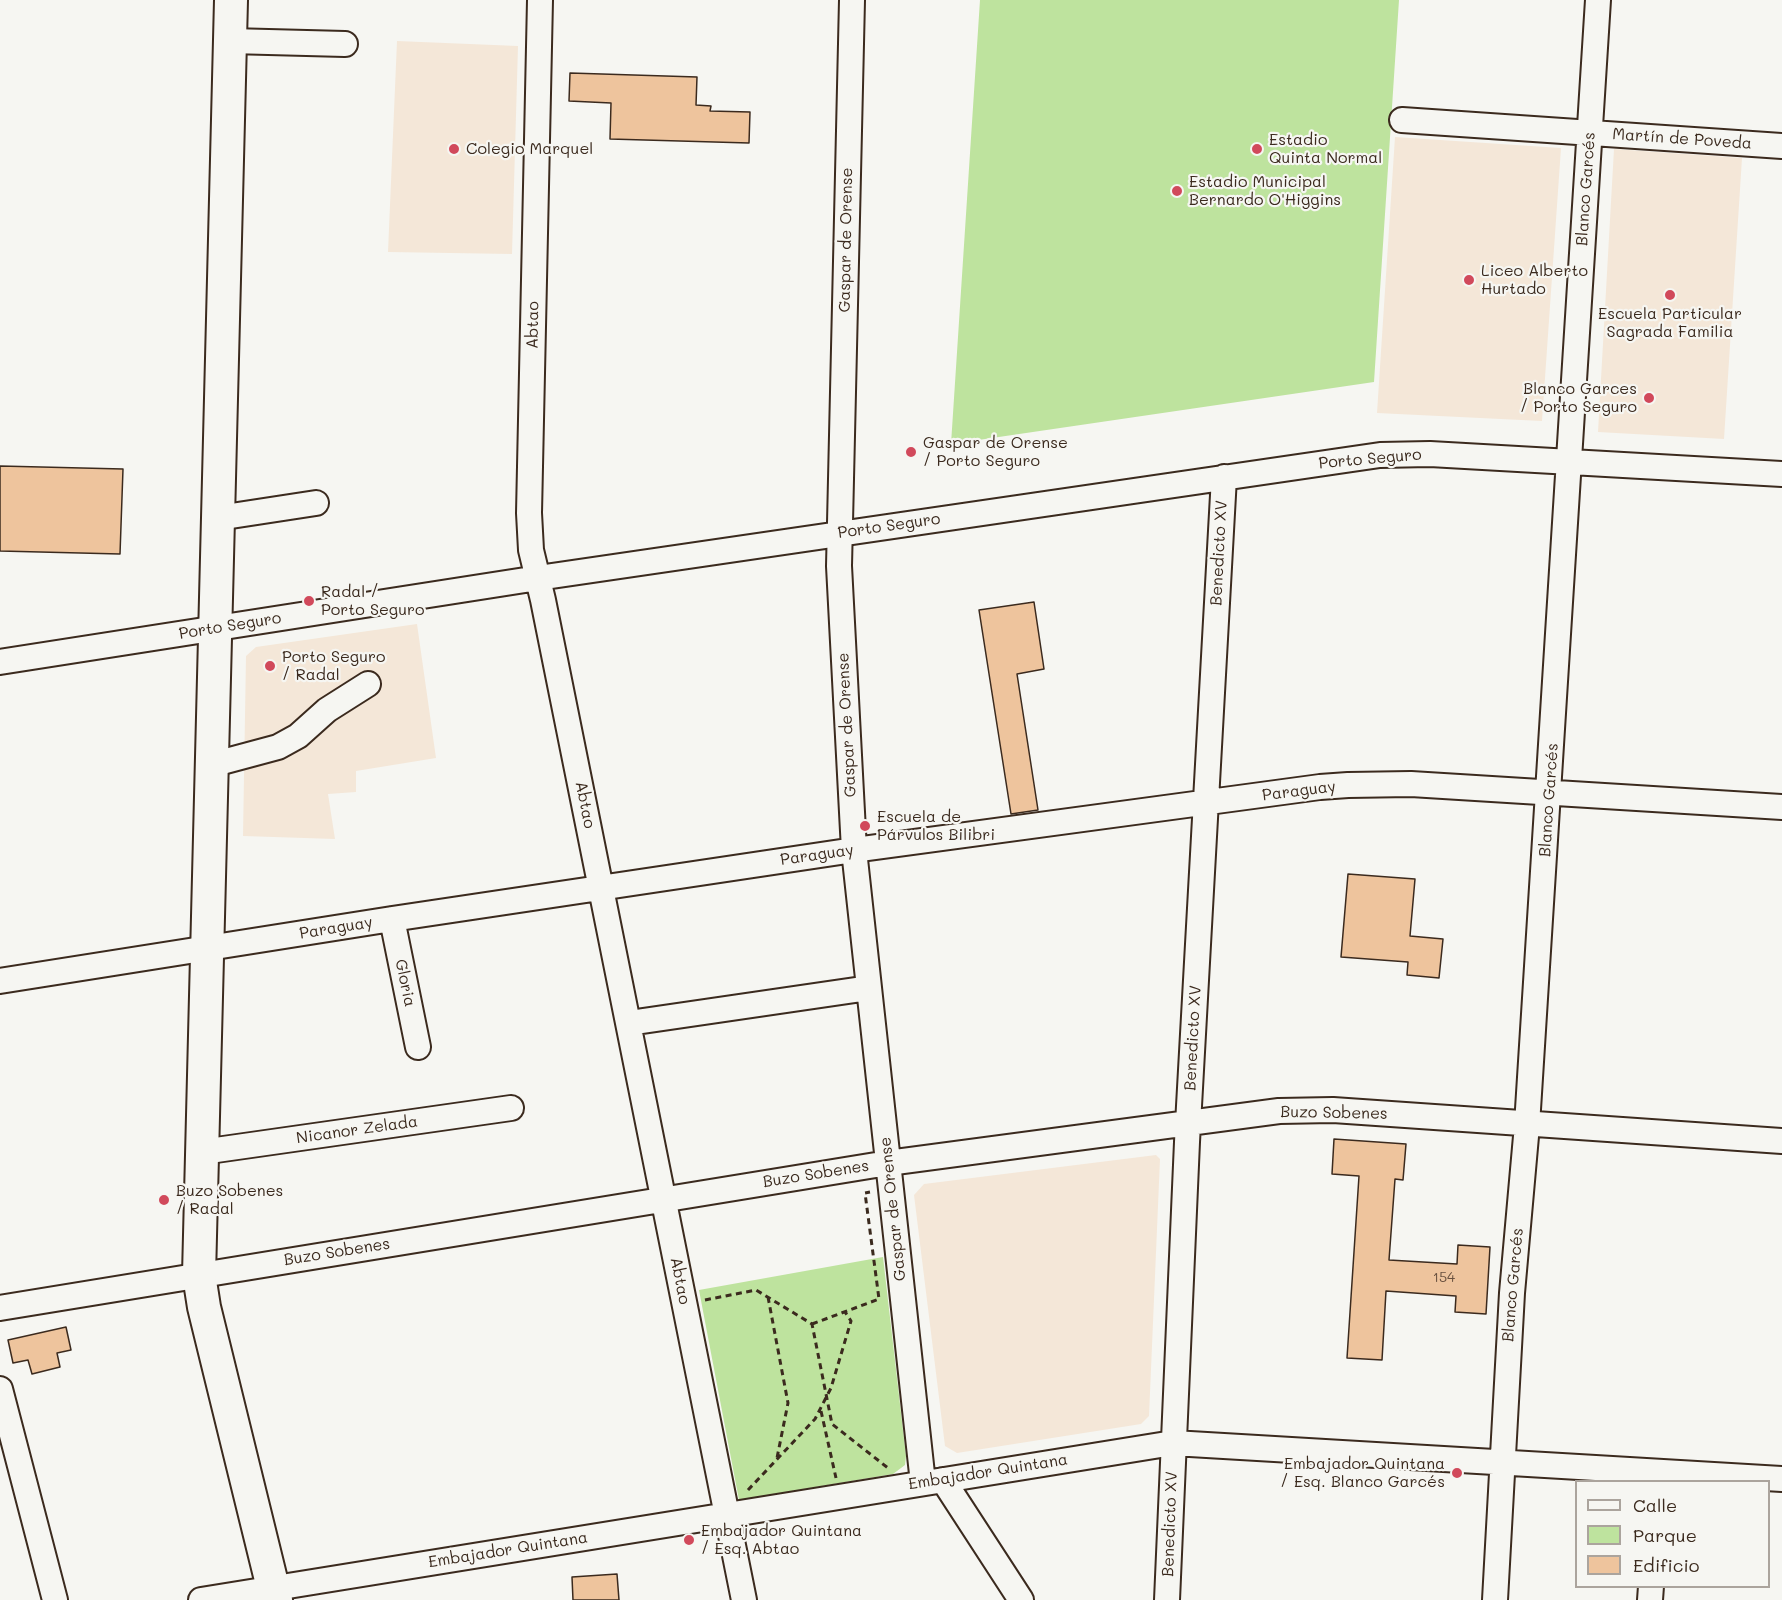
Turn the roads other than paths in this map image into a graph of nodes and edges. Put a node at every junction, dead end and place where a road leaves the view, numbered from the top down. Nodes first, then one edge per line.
1 (231, 0) edge
2 (540, 0) edge
3 (852, 0) edge
4 (1598, 0) edge
5 (230, 41) junction
6 (345, 44) dead end
7 (1402, 120) dead end
8 (1590, 133) junction
9 (1782, 146) edge
10 (1569, 461) junction
11 (1782, 474) edge
12 (1224, 477) junction
13 (316, 503) dead end
14 (218, 518) junction
15 (840, 533) junction
16 (538, 578) junction
17 (215, 629) junction
18 (0, 662) edge
19 (368, 684) dead end
20 (211, 765) junction
21 (1549, 792) junction
22 (1205, 802) junction
23 (1782, 807) edge
24 (854, 850) junction
25 (601, 887) junction
26 (392, 919) junction
27 (206, 948) junction
28 (0, 981) edge
29 (869, 988) junction
30 (629, 1023) junction
31 (418, 1047) dead end
32 (511, 1108) dead end
33 (1188, 1123) junction
34 (1527, 1125) junction
35 (1782, 1141) edge
36 (202, 1152) junction
37 (888, 1163) junction
38 (664, 1198) junction
39 (199, 1275) junction
40 (0, 1308) edge
41 (0, 1389) edge
42 (1173, 1443) junction
43 (1501, 1461) junction
44 (1658, 1476) edge
45 (1782, 1479) edge
46 (924, 1483) junction
47 (733, 1513) junction
48 (274, 1594) edge
49 (54, 1600) edge
50 (201, 1600) edge
51 (744, 1600) edge
52 (1021, 1600) edge
53 (1167, 1600) edge
54 (1495, 1600) edge

1 - 5 main road
2 - 16 street, Abtao
3 - 15 street, Gaspar de Orense
4 - 8 street, Blanco Garcés
5 - 6 street
5 - 14 main road
7 - 8 street, Martín de Poveda
8 - 9 street, Martín de Poveda
8 - 10 street, Blanco Garcés
10 - 11 street, Porto Seguro
10 - 12 street, Porto Seguro
10 - 21 street, Blanco Garcés
12 - 15 street, Porto Seguro
12 - 22 street, Benedicto XV
13 - 14 street
14 - 17 main road
15 - 16 street, Porto Seguro
15 - 24 street, Gaspar de Orense
16 - 17 street, Porto Seguro
16 - 25 street, Abtao
17 - 18 street, Porto Seguro
17 - 20 main road
19 - 20 street
20 - 27 main road
21 - 22 street, Paraguay
21 - 23 street, Paraguay
21 - 34 street, Blanco Garcés
22 - 24 street, Paraguay
22 - 33 street, Benedicto XV
24 - 25 street, Paraguay
24 - 29 street, Gaspar de Orense
25 - 26 street, Paraguay
25 - 30 street, Abtao
26 - 27 street, Paraguay
26 - 31 street, Gloria
27 - 28 street, Paraguay
27 - 36 main road
29 - 30 street
29 - 37 street, Gaspar de Orense
30 - 38 street, Abtao
32 - 36 street, Nicanor Zelada
33 - 34 street, Buzo Sobenes
33 - 37 street, Buzo Sobenes
33 - 42 street, Benedicto XV
34 - 35 street, Buzo Sobenes
34 - 43 street, Blanco Garcés
36 - 39 main road
37 - 38 street, Buzo Sobenes
37 - 46 street, Gaspar de Orense
38 - 39 street, Buzo Sobenes
38 - 47 street, Abtao
39 - 40 street, Buzo Sobenes
39 - 48 main road
41 - 49 street
42 - 43 street, Embajador Quintana
42 - 46 street, Embajador Quintana
42 - 53 street, Benedicto XV
43 - 44 street, Embajador Quintana
43 - 54 street, Blanco Garcés
44 - 45 street, Embajador Quintana
46 - 47 street, Embajador Quintana
46 - 52 street, Gaspar de Orense
47 - 48 street, Embajador Quintana
47 - 51 street, Abtao
48 - 50 street, Embajador Quintana

